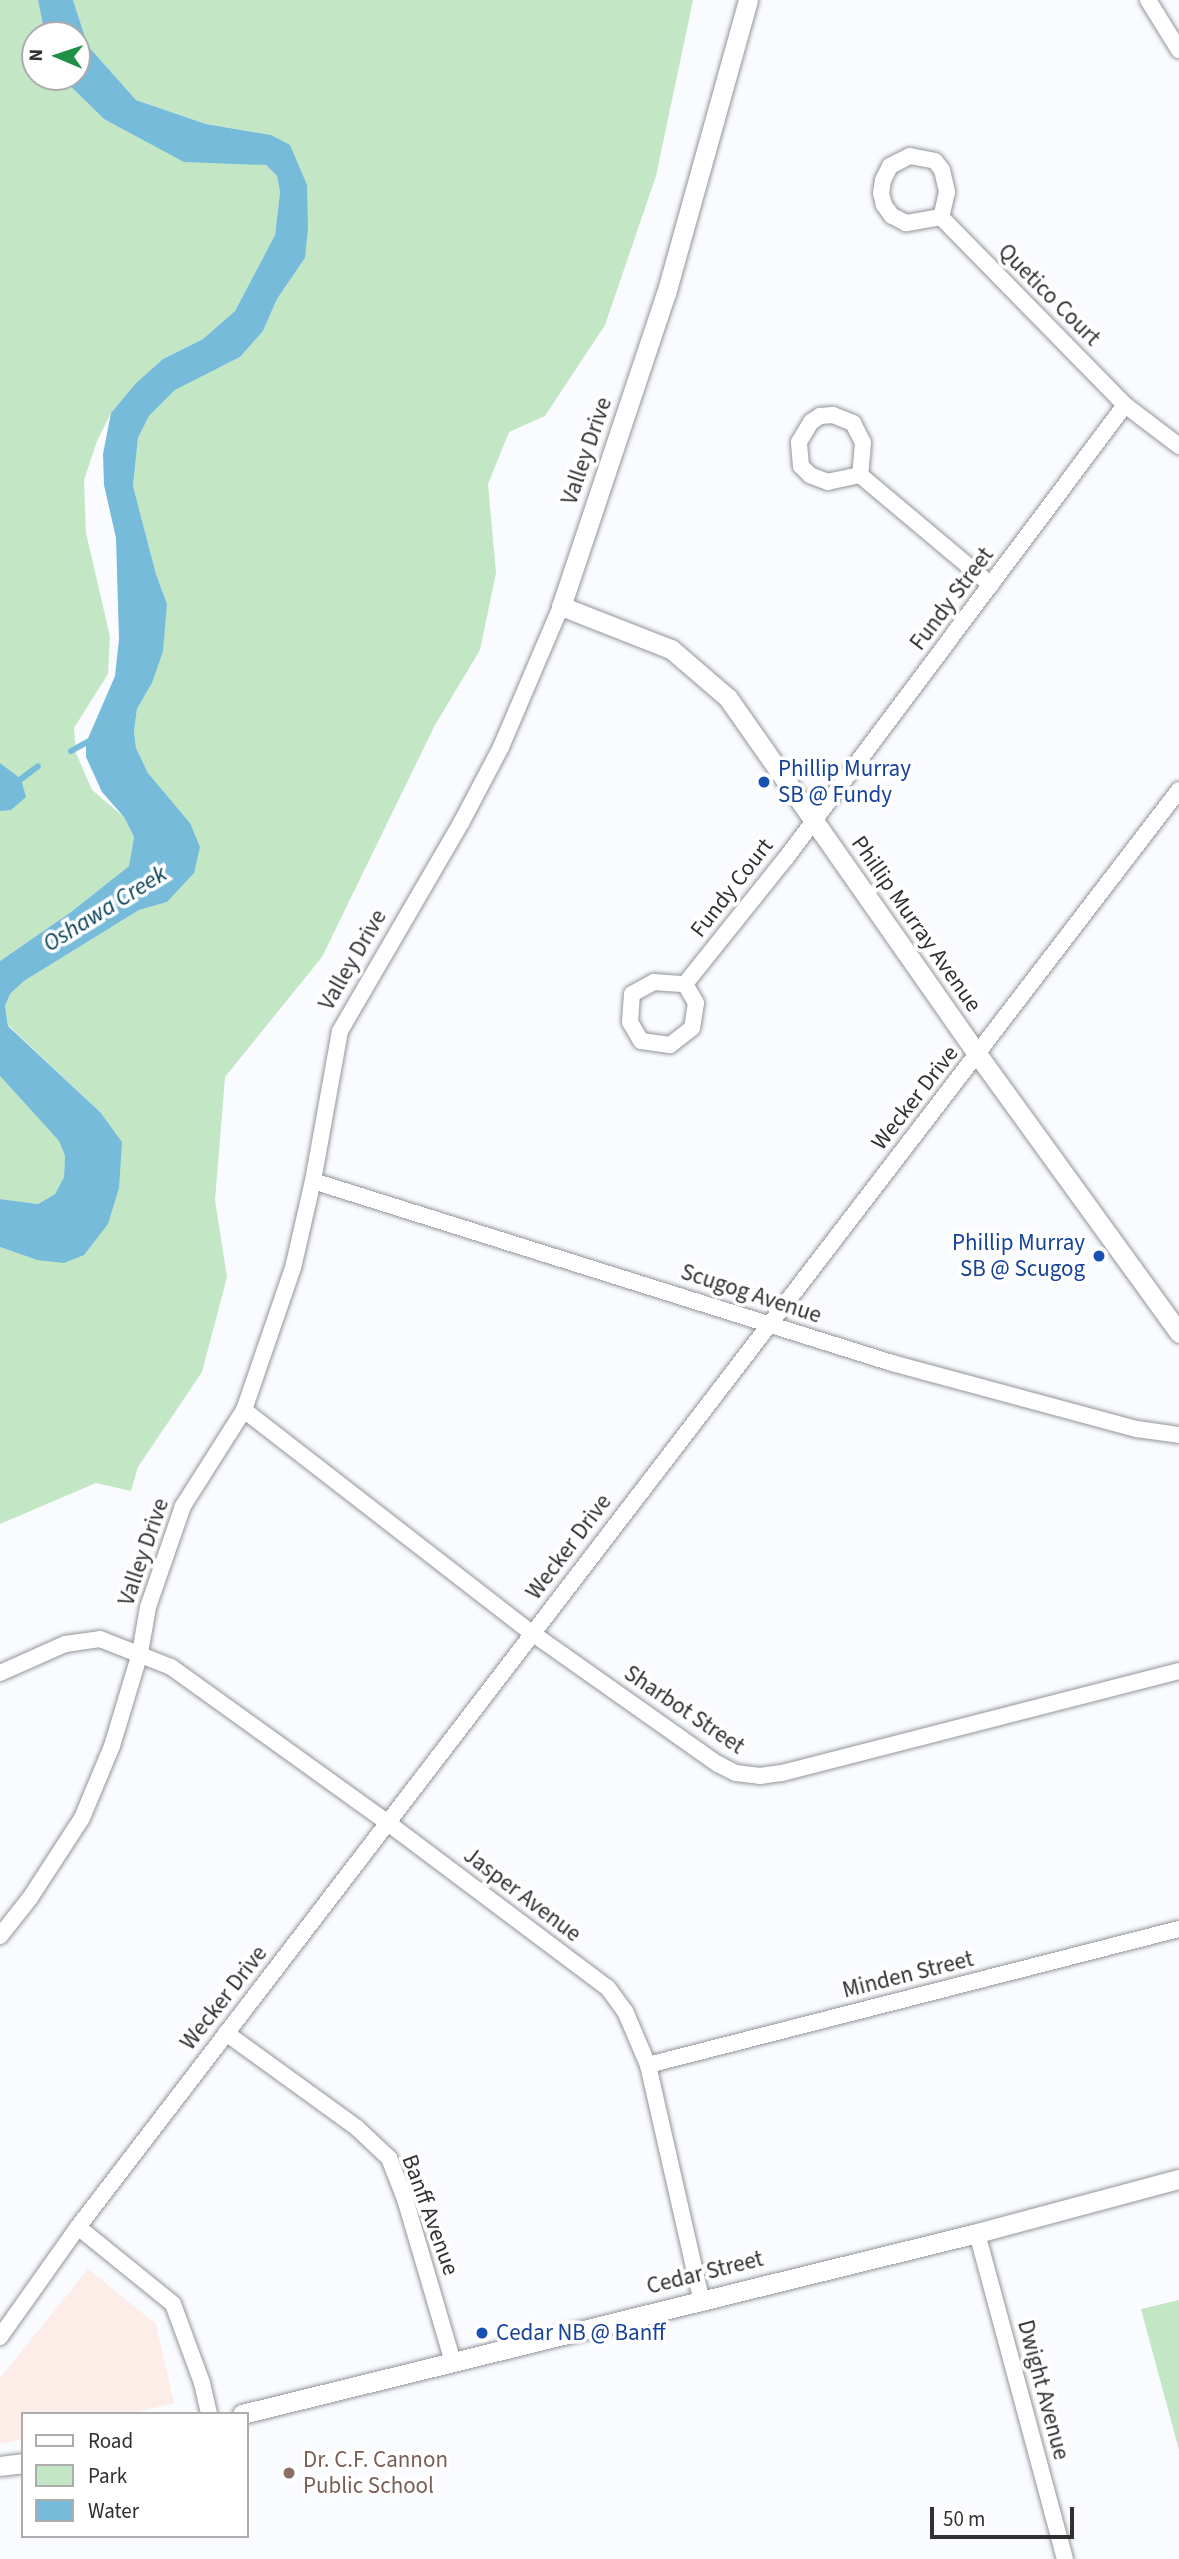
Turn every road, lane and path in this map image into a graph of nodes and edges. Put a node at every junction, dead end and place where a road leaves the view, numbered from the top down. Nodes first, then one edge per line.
1 (748, 0) edge
2 (1148, 0) edge
3 (1179, 50) edge
4 (941, 217) junction
5 (1125, 405) junction
6 (1179, 446) edge
7 (860, 475) junction
8 (991, 585) junction
9 (561, 606) junction
10 (1176, 802) edge
11 (814, 820) junction
12 (685, 984) junction
13 (978, 1055) junction
14 (313, 1181) junction
15 (769, 1322) junction
16 (1179, 1333) edge
17 (244, 1410) junction
18 (1179, 1434) edge
19 (532, 1633) junction
20 (139, 1653) junction
21 (1179, 1671) edge
22 (0, 1674) edge
23 (388, 1823) junction
24 (1179, 1929) edge
25 (0, 1936) edge
26 (226, 2033) junction
27 (648, 2065) junction
28 (1179, 2179) edge
29 (78, 2227) junction
30 (977, 2233) junction
31 (701, 2299) junction
32 (0, 2336) edge
33 (453, 2362) junction
34 (209, 2412) edge
35 (248, 2413) edge
36 (21, 2463) edge
37 (0, 2466) edge
38 (1065, 2559) edge

1 - 9 street, Valley Drive
2 - 3 street
4 - 4 street
4 - 5 street, Quetico Court
5 - 6 street, Quetico Court
5 - 8 street, Fundy Street
7 - 7 street
7 - 8 street
8 - 11 street, Fundy Street
9 - 11 street, Phillip Murray Avenue
9 - 14 street, Valley Drive
10 - 13 street, Wecker Drive
11 - 12 street, Fundy Court
11 - 13 street, Phillip Murray Avenue
12 - 12 street
13 - 15 street, Wecker Drive
13 - 16 street, Phillip Murray Avenue
14 - 15 street, Scugog Avenue
14 - 17 street, Valley Drive
15 - 18 street, Scugog Avenue
15 - 19 street, Wecker Drive
17 - 19 street, Sharbot Street
17 - 20 street, Valley Drive
19 - 21 street, Sharbot Street
19 - 23 street, Wecker Drive
20 - 22 street, Jasper Avenue
20 - 23 street, Jasper Avenue
20 - 25 street, Valley Drive
23 - 26 street, Wecker Drive
23 - 27 street, Jasper Avenue
24 - 27 street, Minden Street
26 - 29 street, Wecker Drive
26 - 33 street, Banff Avenue
27 - 31 street, Jasper Avenue
28 - 30 street, Cedar Street
29 - 32 street, Wecker Drive
29 - 34 street
30 - 31 street, Cedar Street
30 - 38 street, Dwight Avenue
31 - 33 street, Cedar Street
33 - 35 street, Cedar Street
36 - 37 street

